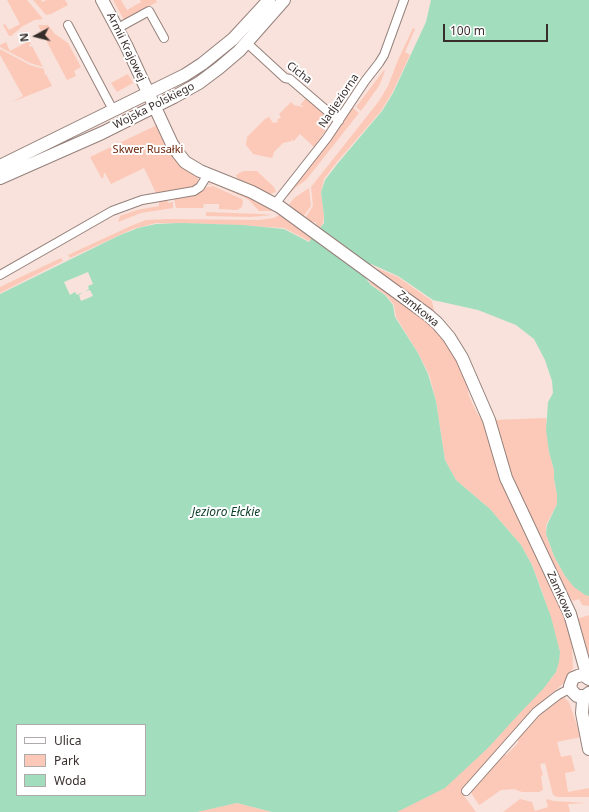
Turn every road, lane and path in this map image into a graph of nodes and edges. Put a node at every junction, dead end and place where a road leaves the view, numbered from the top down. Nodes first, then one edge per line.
1 (102, 0) edge
2 (269, 0) edge
3 (284, 0) edge
4 (404, 0) edge
5 (68, 25) dead end
6 (118, 28) junction
7 (164, 38) dead end
8 (246, 43) junction
9 (149, 94) junction
10 (155, 106) junction
11 (113, 110) junction
12 (339, 121) junction
13 (0, 166) edge
14 (208, 174) junction
15 (0, 178) edge
16 (275, 204) junction
17 (0, 275) edge
18 (576, 633) junction
19 (575, 677) junction
20 (589, 678) edge
21 (582, 693) edge
22 (588, 746) edge
23 (466, 791) dead end

1 - 6 street, Armii Krajowej
2 - 9 street, Wojska Polskiego
3 - 8 street, Wojska Polskiego
4 - 12 street, Nadjeziorna
5 - 11 street
6 - 7 street
6 - 9 street, Armii Krajowej
8 - 10 street, Wojska Polskiego
8 - 12 street, Cicha
9 - 10 street, Armii Krajowej
9 - 11 street, Wojska Polskiego
10 - 14 street, Zamkowa
10 - 15 street, Wojska Polskiego
11 - 13 street, Wojska Polskiego
12 - 16 street, Nadjeziorna
14 - 16 street, Zamkowa
14 - 17 street
16 - 18 street, Zamkowa
18 - 19 street, Zamkowa
18 - 20 street, Zamkowa
19 - 20 street
19 - 21 street, Zamkowa
21 - 22 street
21 - 23 street

